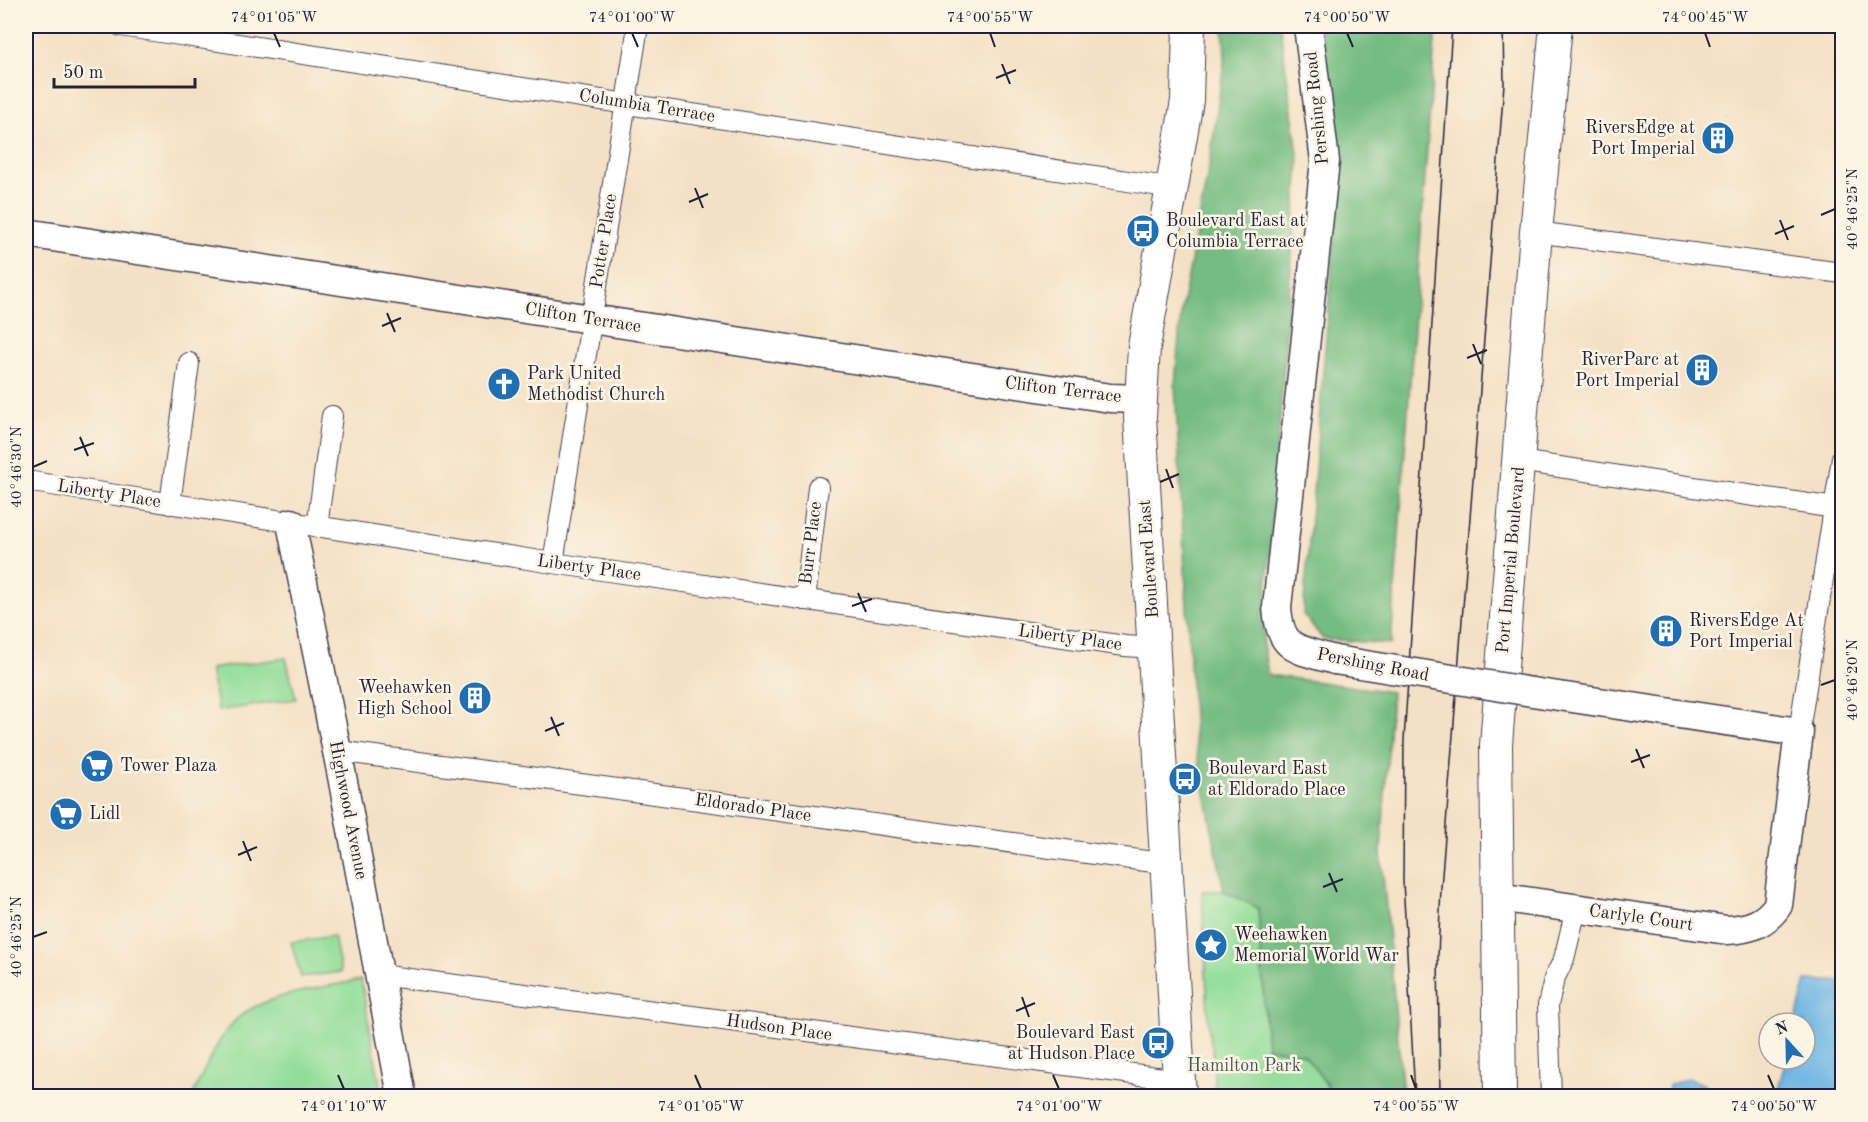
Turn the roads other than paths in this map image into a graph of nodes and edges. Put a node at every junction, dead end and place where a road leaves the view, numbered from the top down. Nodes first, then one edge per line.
1 (121, 26) edge
2 (638, 26) edge
3 (1189, 26) edge
4 (1308, 26) edge
5 (1556, 26) edge
6 (626, 103) junction
7 (1173, 188) junction
8 (1536, 232) junction
9 (26, 234) edge
10 (1842, 273) edge
11 (592, 318) junction
12 (189, 363) dead end
13 (1140, 399) junction
14 (332, 416) dead end
15 (1842, 458) edge
16 (1519, 461) junction
17 (26, 481) edge
18 (818, 487) dead end
19 (170, 504) junction
20 (1835, 508) junction
21 (304, 525) junction
22 (553, 563) junction
23 (805, 600) junction
24 (1154, 648) junction
25 (1799, 732) junction
26 (338, 752) junction
27 (1168, 864) junction
28 (1497, 897) junction
29 (1576, 909) junction
30 (380, 975) junction
31 (1180, 1088) edge
32 (402, 1096) edge
33 (1500, 1096) edge
34 (1551, 1096) edge

1 - 6 street, Columbia Terrace
2 - 6 street, Potter Place
3 - 7 main road, Boulevard East
4 - 25 street, Pershing Road, bridge
5 - 8 main road, Port Imperial Boulevard
6 - 7 street, Columbia Terrace
6 - 11 street, Potter Place
7 - 13 main road, Boulevard East
8 - 10 street
8 - 16 main road, Port Imperial Boulevard
9 - 11 street, Clifton Terrace
11 - 13 street, Clifton Terrace
11 - 22 street, Potter Place
12 - 19 street
13 - 24 main road, Boulevard East
14 - 21 street
15 - 20 street
16 - 20 street
16 - 28 main road, Port Imperial Boulevard
17 - 19 street, Liberty Place
18 - 23 street, Burr Place
19 - 21 street, Liberty Place
20 - 25 street
21 - 22 street, Liberty Place
21 - 26 street, Highwood Avenue
22 - 23 street, Liberty Place
23 - 24 street, Liberty Place
24 - 27 main road, Boulevard East
25 - 29 street, Carlyle Court
26 - 27 street, Eldorado Place
26 - 30 street, Highwood Avenue
27 - 31 main road, Boulevard East
28 - 29 street, Carlyle Court
28 - 33 main road, Port Imperial Boulevard
29 - 34 street
30 - 31 street, Hudson Place
30 - 32 street, Highwood Avenue

